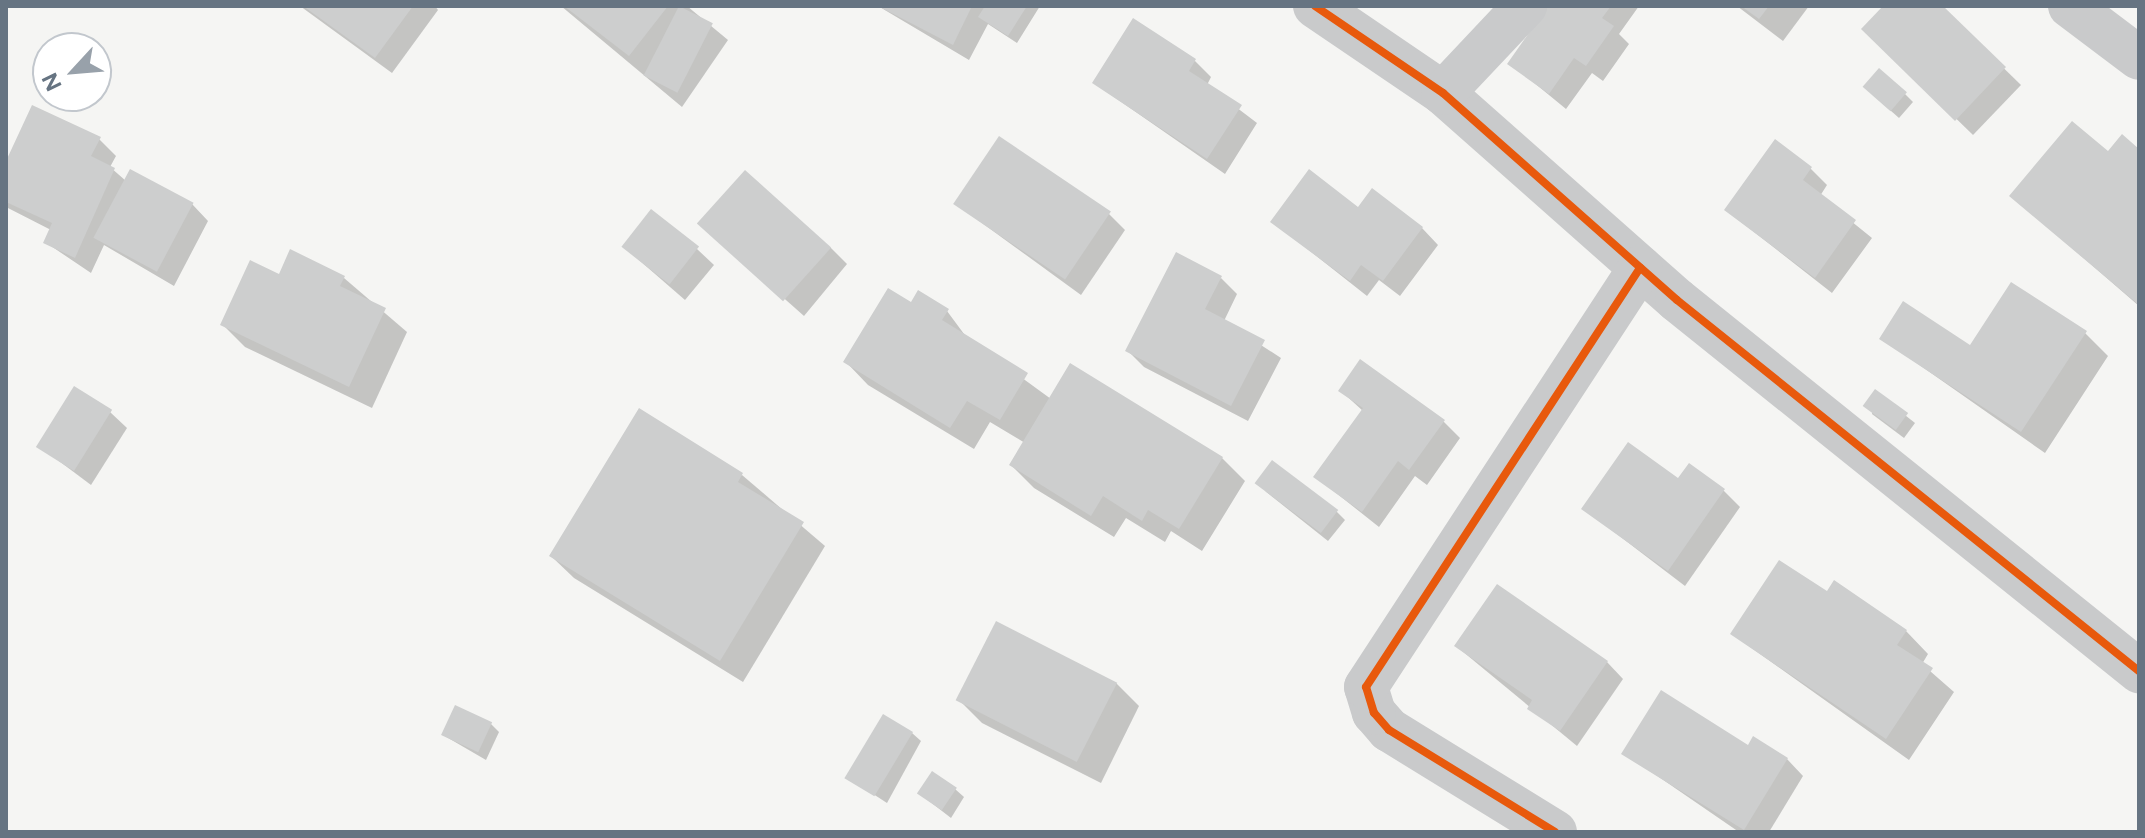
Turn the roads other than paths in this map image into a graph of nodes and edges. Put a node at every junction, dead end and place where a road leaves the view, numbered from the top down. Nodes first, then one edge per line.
1 (1315, 6) edge
2 (1525, 6) edge
3 (2070, 6) edge
4 (2139, 58) edge
5 (1443, 93) junction
6 (1640, 268) junction
7 (2139, 671) edge
8 (1555, 832) edge

1 - 5 street
2 - 5 street
3 - 4 street
5 - 6 street
6 - 7 street
6 - 8 street

